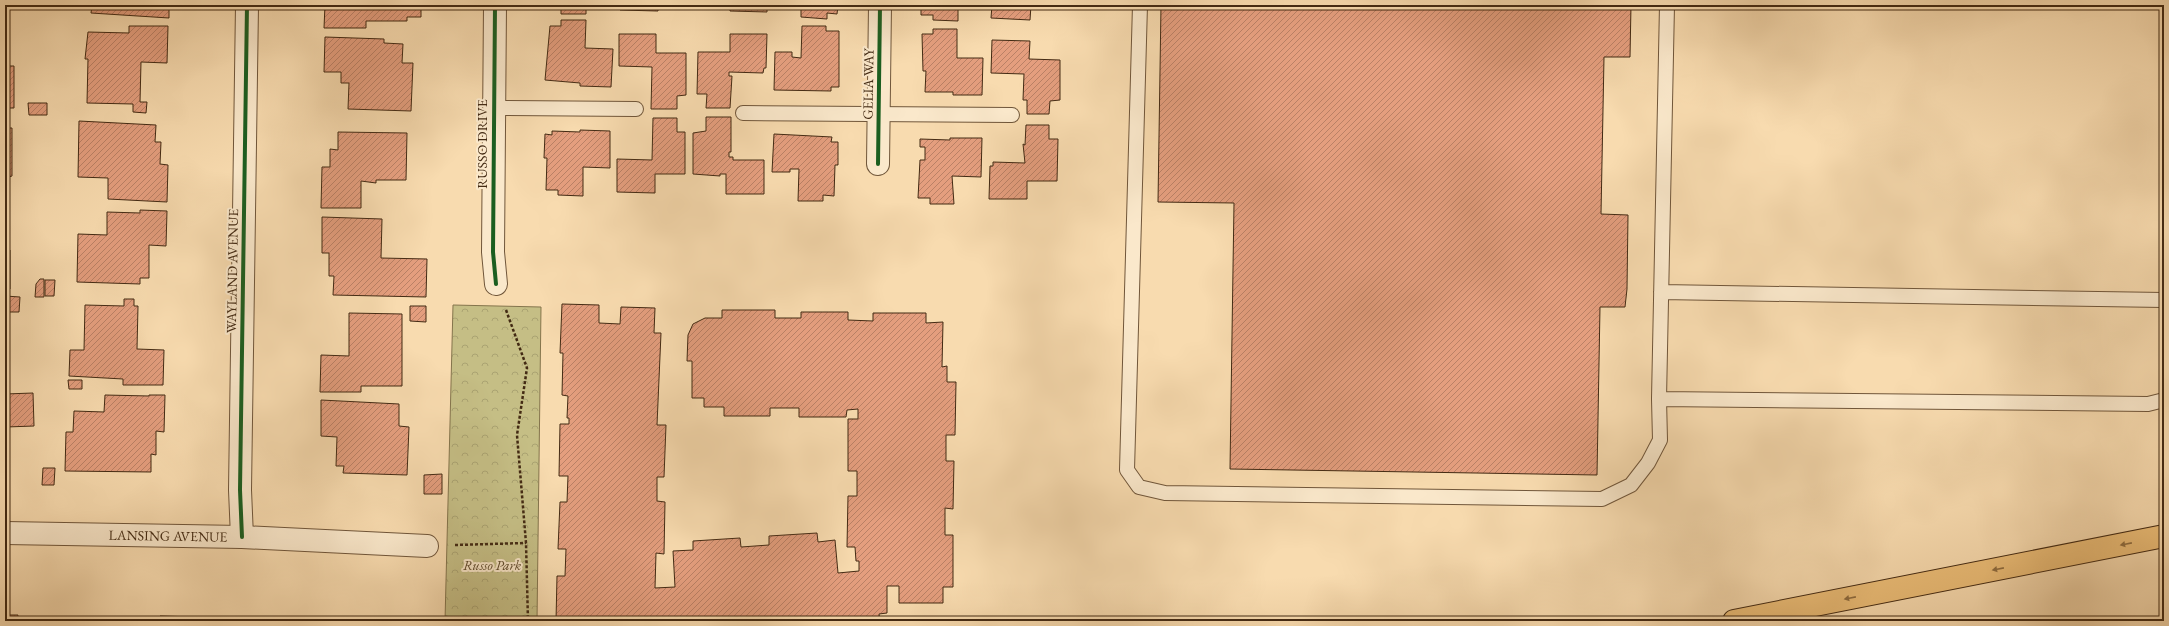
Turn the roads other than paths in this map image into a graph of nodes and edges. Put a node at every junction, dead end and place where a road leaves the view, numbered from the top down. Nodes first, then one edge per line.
1 (246, 5) edge
2 (494, 5) edge
3 (880, 5) edge
4 (1140, 5) edge
5 (1667, 5) edge
6 (493, 108) junction
7 (636, 109) dead end
8 (743, 113) dead end
9 (879, 114) junction
10 (1012, 116) dead end
11 (878, 164) dead end
12 (496, 284) road end
13 (1661, 292) junction
14 (2164, 300) edge
15 (1659, 399) junction
16 (2164, 400) edge
17 (5, 533) edge
18 (2164, 536) edge
19 (242, 538) junction
20 (427, 546) road end
21 (1734, 621) edge

1 - 19 street, WAYLAND AVENUE
2 - 6 street, RUSSO DRIVE
3 - 9 street, GELIA WAY
4 - 15 lane
5 - 13 lane
6 - 7 lane
6 - 12 street, RUSSO DRIVE
8 - 9 lane
9 - 10 lane
9 - 11 street, GELIA WAY
13 - 14 lane
13 - 15 lane
15 - 16 lane
17 - 19 street, LANSING AVENUE
18 -> 21 highway
19 - 20 street, LANSING AVENUE

